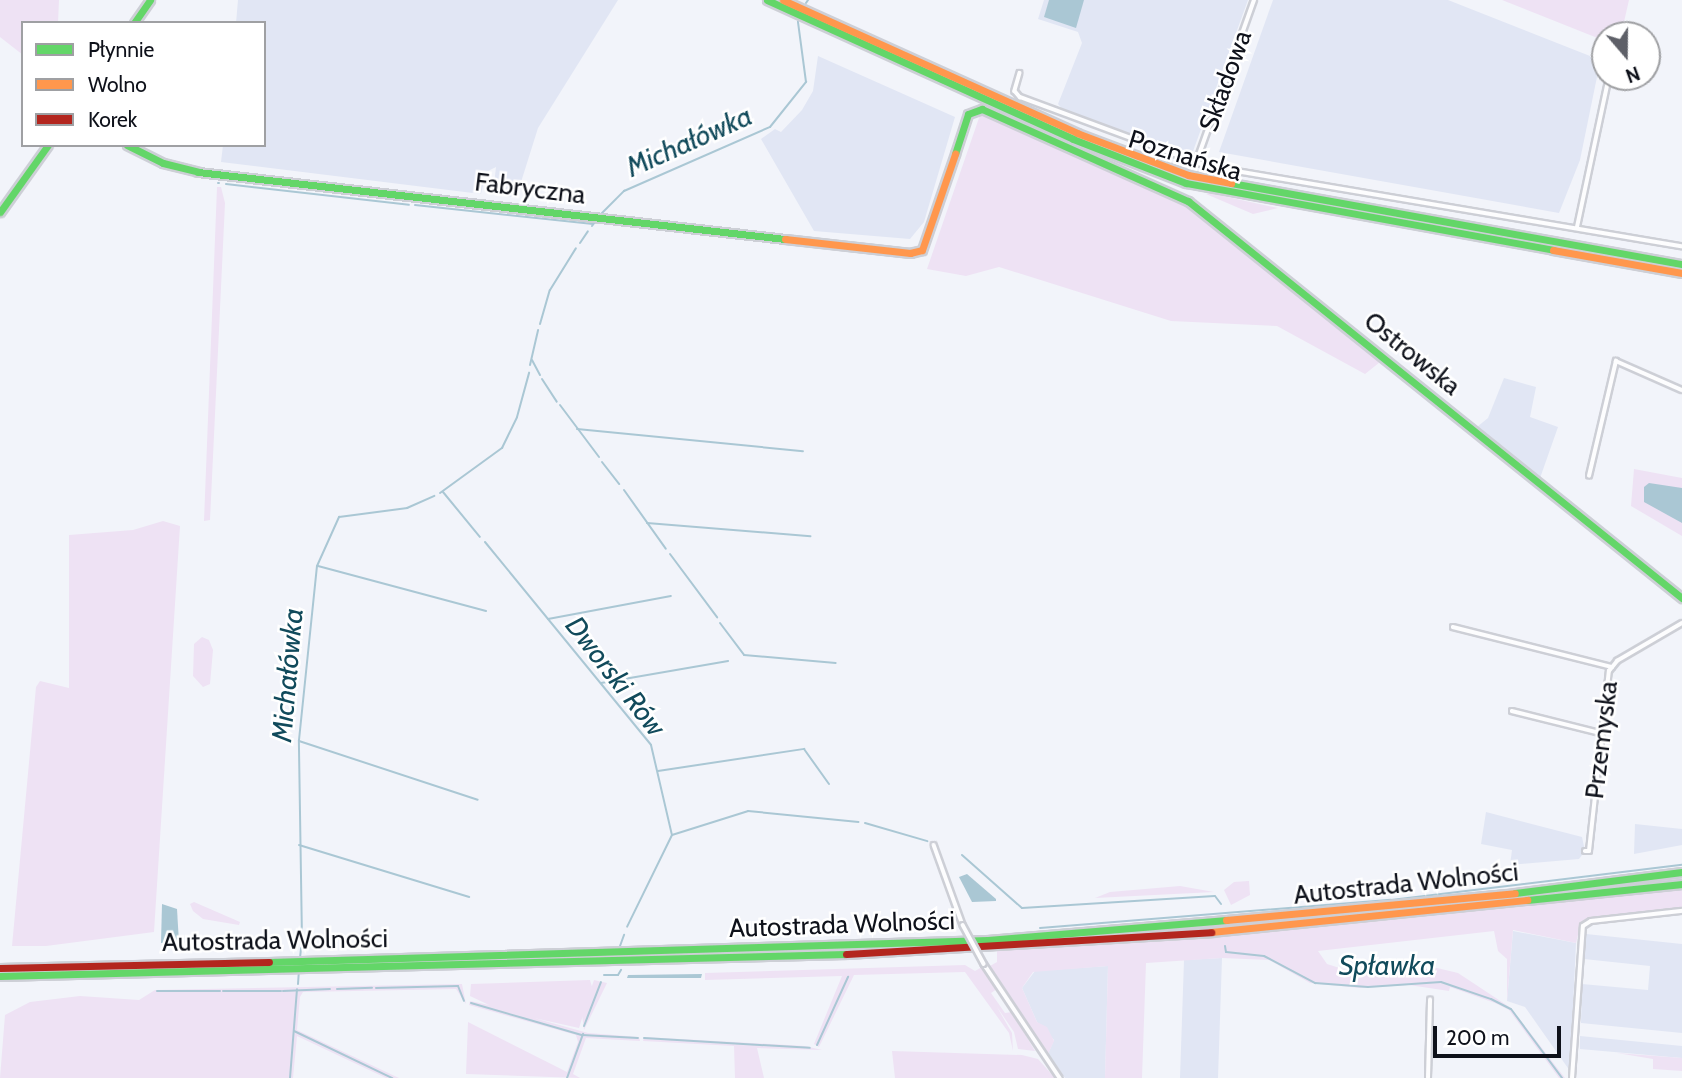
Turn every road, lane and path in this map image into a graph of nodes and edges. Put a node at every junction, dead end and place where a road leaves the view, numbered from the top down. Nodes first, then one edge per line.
1 (150, 0) edge
2 (768, 0) edge
3 (783, 0) edge
4 (1254, 0) edge
5 (135, 21) edge
6 (1020, 73) dead end
7 (1606, 91) edge
8 (999, 116) joint
9 (46, 147) edge
10 (131, 147) edge
11 (1196, 163) junction
12 (1186, 183) junction
13 (1203, 195) dead end
14 (1307, 207) junction
15 (1284, 209) dead end
16 (0, 212) edge
17 (1577, 227) junction
18 (1682, 246) edge
19 (1619, 258) junction
20 (1682, 264) edge
21 (1682, 273) edge
22 (1682, 390) edge
23 (1589, 476) dead end
24 (1682, 598) edge
25 (1682, 623) edge
26 (1453, 626) dead end
27 (1612, 667) junction
28 (1512, 711) dead end
29 (1600, 733) junction
30 (934, 845) dead end
31 (1585, 851) dead end
32 (1682, 872) edge
33 (1682, 884) edge
34 (1682, 911) edge
35 (307, 965) junction
36 (277, 966) junction
37 (0, 968) edge
38 (0, 976) edge
39 (1430, 1000) dead end
40 (1060, 1078) edge
41 (1427, 1078) edge
42 (1572, 1078) edge

1 - 5 main road
2 - 12 main road, Poznańska
3 - 19 main road, Poznańska
4 - 11 street, Składowa
6 - 11 street
7 - 17 street
8 - 10 main road, Fabryczna
8 - 24 main road, Ostrowska
9 - 16 main road
11 - 17 street
12 - 13 main road
12 - 14 main road, Poznańska
14 - 15 main road
14 - 19 main road, Poznańska
17 - 18 street
19 - 20 main road
19 - 21 main road
22 - 23 street
25 - 27 street, Przemyska
26 - 27 street
27 - 29 street, Przemyska
28 - 29 street
29 - 31 street, Przemyska
30 - 40 street, bridge
32 - 35 main road, Autostrada Wolności
33 - 35 main road, Autostrada Wolności
34 - 42 street
35 - 36 main road, Autostrada Wolności
36 - 37 main road, Autostrada Wolności
36 - 38 main road, Autostrada Wolności
39 - 41 street

